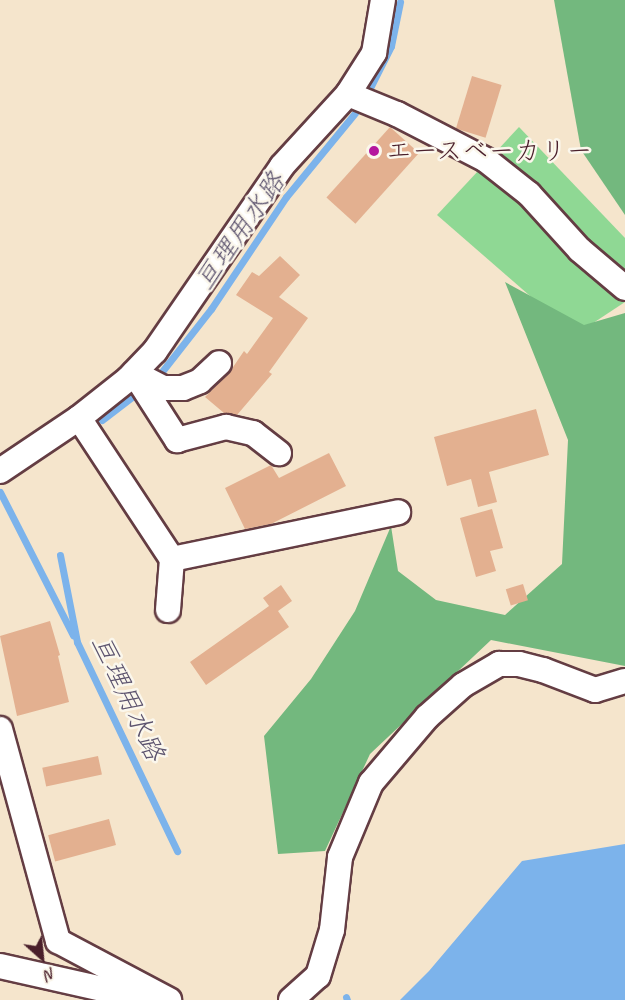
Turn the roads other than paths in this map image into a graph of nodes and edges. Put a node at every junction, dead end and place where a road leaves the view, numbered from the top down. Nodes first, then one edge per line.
1 (383, 0) edge
2 (348, 94) junction
3 (625, 288) edge
4 (219, 363) dead end
5 (134, 373) junction
6 (79, 418) junction
7 (279, 453) dead end
8 (0, 471) edge
9 (398, 512) dead end
10 (172, 559) junction
11 (168, 610) dead end
12 (625, 681) edge
13 (0, 729) edge
14 (0, 966) edge
15 (151, 1000) edge
16 (169, 1000) edge
17 (291, 1000) edge

1 - 2 street
2 - 3 street
2 - 5 street
4 - 5 street
5 - 6 street
5 - 7 street
6 - 8 street
6 - 10 street
9 - 10 street
10 - 11 street
12 - 17 street
13 - 16 street
14 - 15 street

